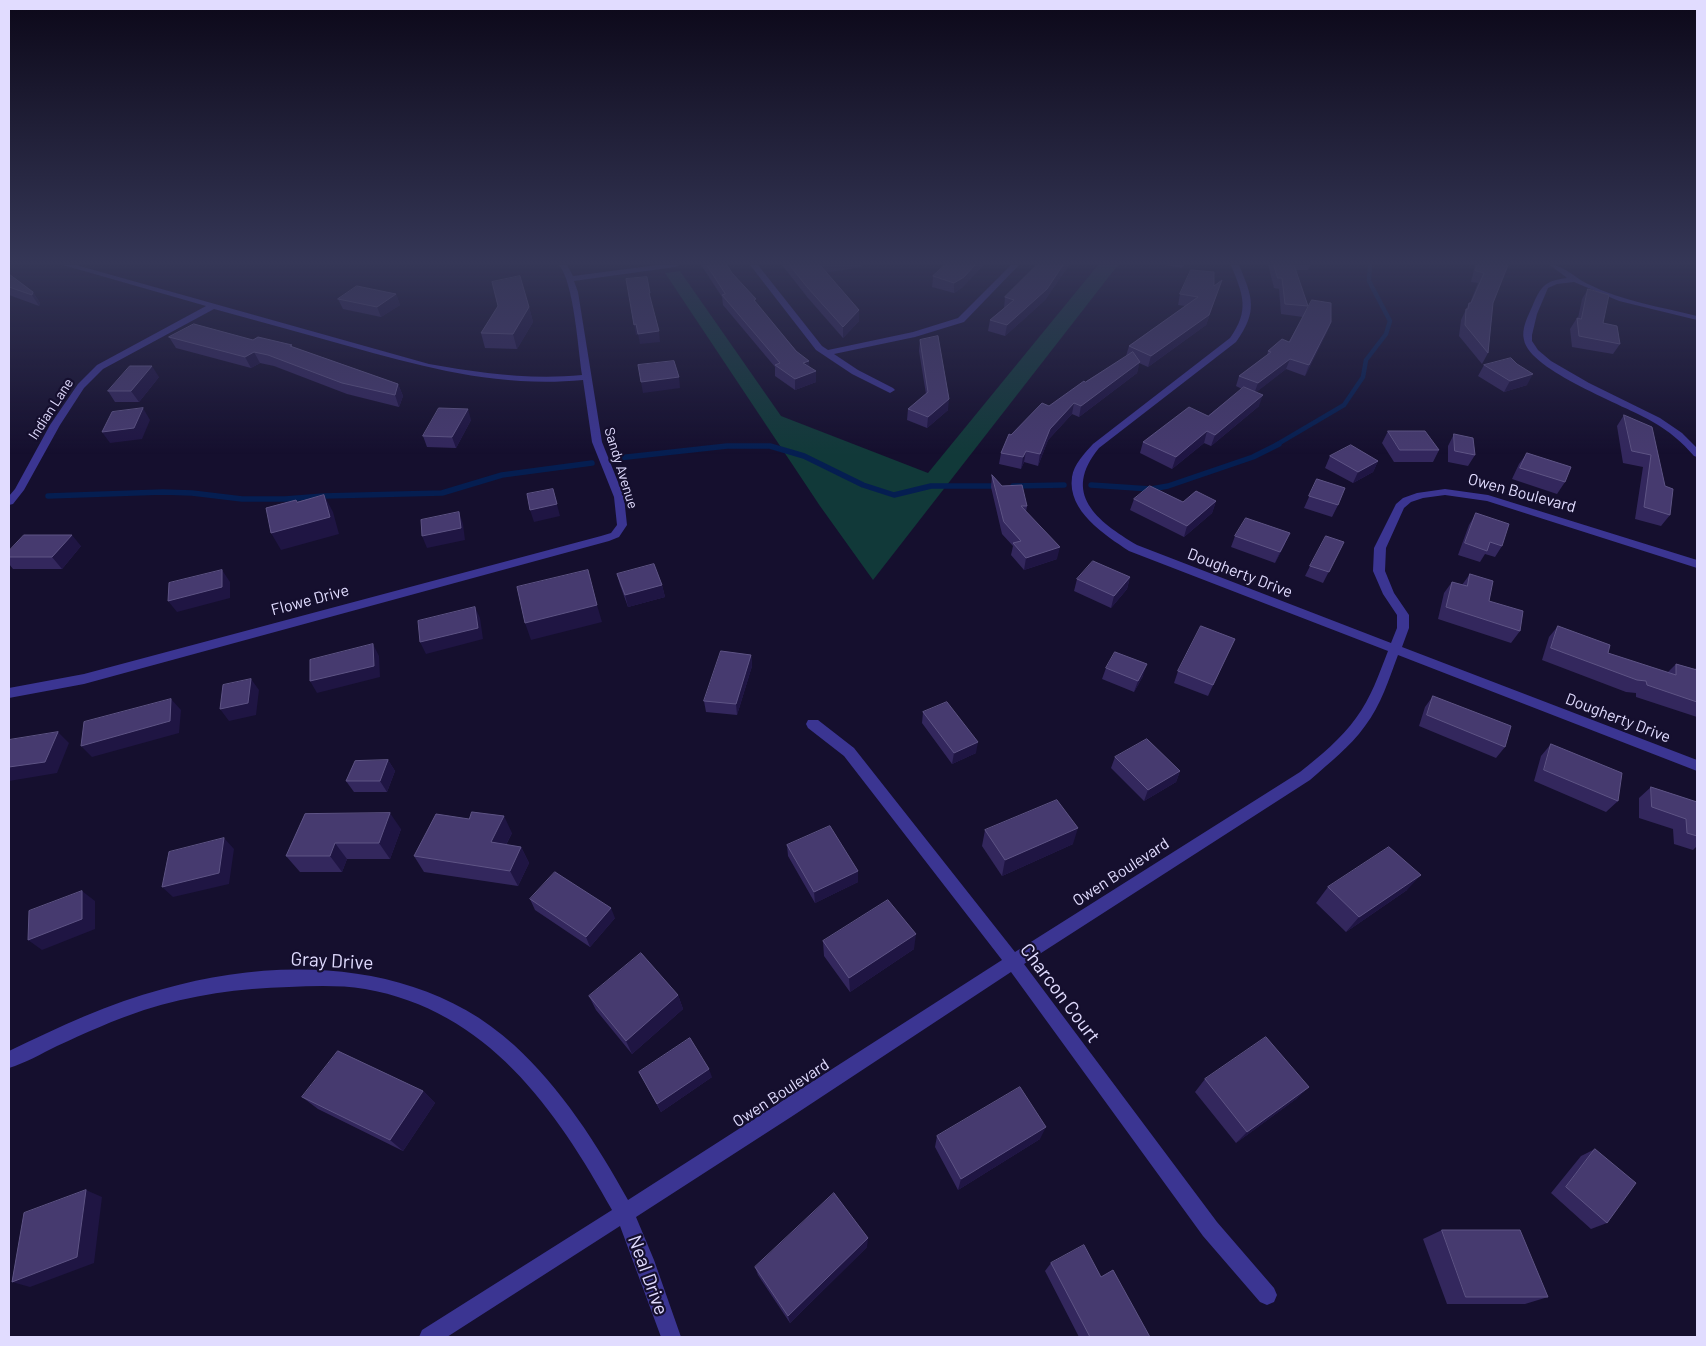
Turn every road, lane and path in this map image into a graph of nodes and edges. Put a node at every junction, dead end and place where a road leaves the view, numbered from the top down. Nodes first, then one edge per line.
1 (172, 328) edge
2 (294, 328) edge
3 (579, 328) edge
4 (803, 328) edge
5 (935, 328) edge
6 (1243, 328) edge
7 (1529, 328) edge
8 (826, 353) junction
9 (586, 377) junction
10 (890, 390) dead end
11 (1697, 454) edge
12 (9, 502) edge
13 (618, 532) joint
14 (1697, 564) edge
15 (1395, 650) junction
16 (9, 693) edge
17 (813, 724) dead end
18 (1697, 766) edge
19 (1013, 962) junction
20 (9, 1060) edge
21 (624, 1213) junction
22 (1267, 1295) dead end
23 (429, 1337) edge
24 (671, 1337) edge

1 - 12 street, Indian Lane
2 - 9 street
3 - 9 street, Sandy Avenue
4 - 8 street
5 - 8 street
6 - 15 street, Dougherty Drive
7 - 11 street
8 - 10 street
9 - 13 street, Sandy Avenue
13 - 16 street, Flowe Drive
14 - 15 street, Owen Boulevard
15 - 18 street, Dougherty Drive
15 - 19 street, Owen Boulevard
17 - 19 street, Charcon Court
19 - 21 street, Owen Boulevard
19 - 22 street, Charcon Court
20 - 21 street, Gray Drive
21 - 23 street, Owen Boulevard
21 - 24 street, Neal Drive

